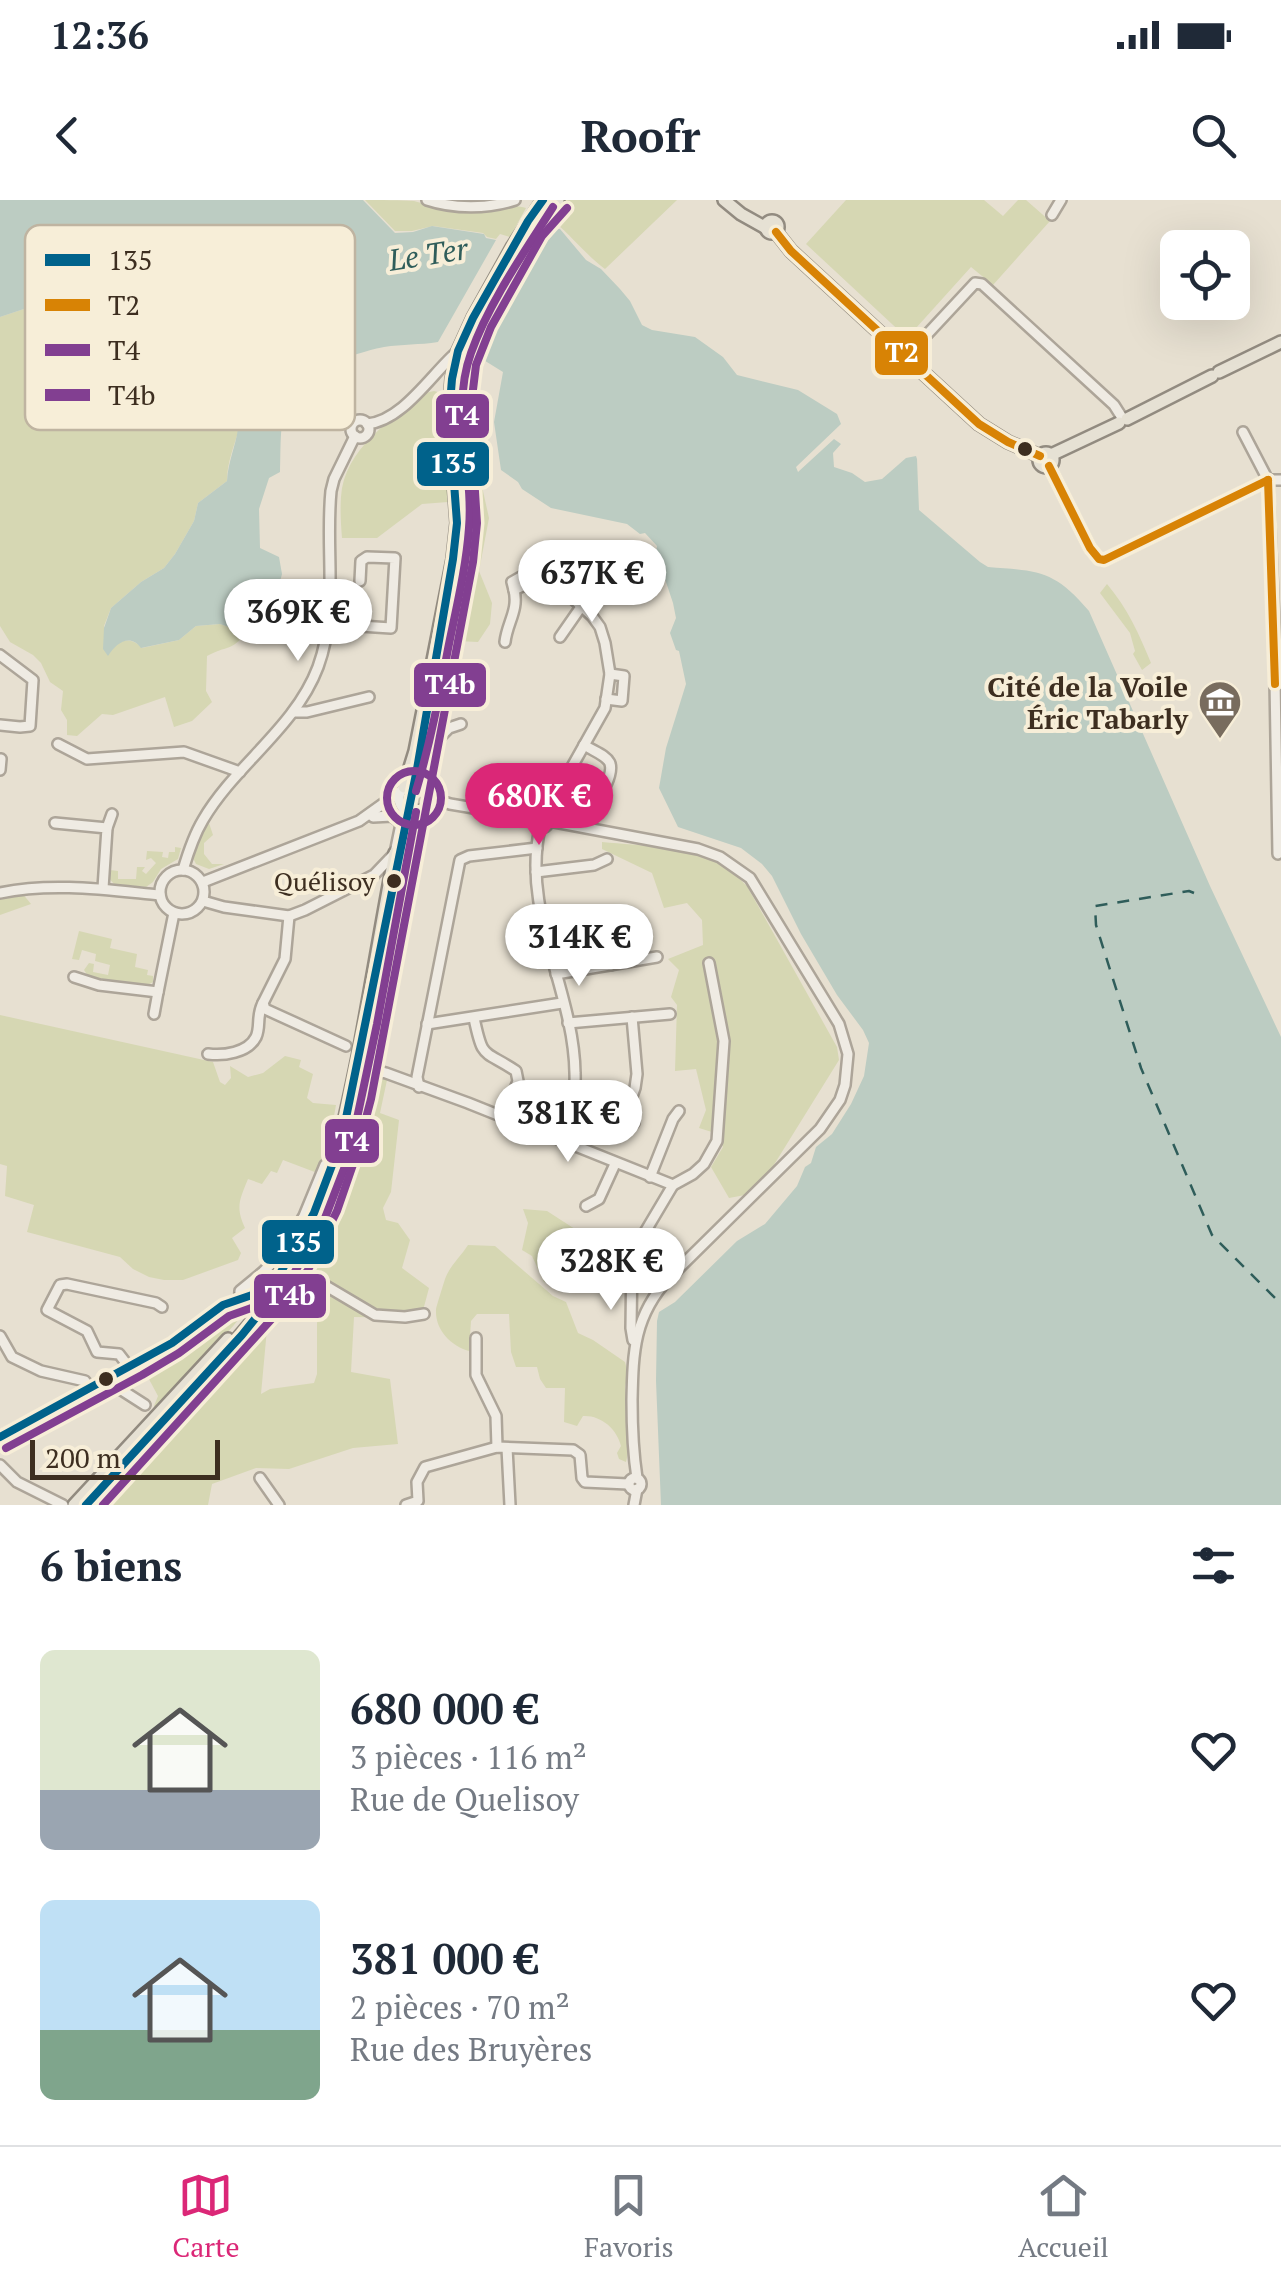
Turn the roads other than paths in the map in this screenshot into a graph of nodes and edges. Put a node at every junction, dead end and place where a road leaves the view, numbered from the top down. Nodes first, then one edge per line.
1 (426, 200) edge
2 (543, 200) edge
3 (558, 200) edge
4 (724, 200) edge
5 (734, 200) edge
6 (1061, 200) edge
7 (513, 201) edge
8 (462, 203) edge
9 (1052, 215) dead end
10 (770, 228) junction
11 (517, 247) junction
12 (1281, 342) edge
13 (463, 352) junction
14 (902, 352) junction
15 (1122, 419) junction
16 (355, 423) edge
17 (351, 430) edge
18 (1244, 432) dead end
19 (1046, 459) junction
20 (1268, 480) junction
21 (1281, 480) edge
22 (360, 581) dead end
23 (602, 586) dead end
24 (1277, 603) edge
25 (582, 606) junction
26 (329, 624) junction
27 (560, 636) dead end
28 (505, 642) dead end
29 (441, 645) junction
30 (0, 656) edge
31 (610, 674) junction
32 (1278, 684) edge
33 (369, 697) dead end
34 (606, 698) junction
35 (293, 712) junction
36 (462, 724) dead end
37 (0, 725) edge
38 (58, 744) dead end
39 (584, 744) junction
40 (431, 746) junction
41 (1, 759) edge
42 (0, 770) edge
43 (420, 770) tunnel mouth
44 (240, 772) junction
45 (606, 785) dead end
46 (402, 789) junction
47 (426, 799) junction
48 (112, 814) dead end
49 (405, 816) junction
50 (373, 817) junction
51 (548, 817) junction
52 (533, 818) junction
53 (359, 821) junction
54 (55, 823) dead end
55 (108, 828) junction
56 (540, 828) junction
57 (537, 848) junction
58 (395, 853) junction
59 (1278, 854) dead end
60 (607, 859) dead end
61 (183, 870) junction
62 (536, 872) junction
63 (202, 882) junction
64 (103, 888) junction
65 (0, 892) edge
66 (160, 895) junction
67 (203, 901) junction
68 (174, 913) junction
69 (289, 916) junction
70 (640, 927) dead end
71 (606, 934) junction
72 (570, 939) dead end
73 (657, 957) dead end
74 (709, 963) dead end
75 (611, 965) junction
76 (556, 974) junction
77 (74, 977) dead end
78 (158, 992) junction
79 (374, 993) junction
80 (263, 1003) junction
81 (562, 1003) junction
82 (154, 1014) dead end
83 (670, 1014) dead end
84 (632, 1017) junction
85 (474, 1018) junction
86 (427, 1024) junction
87 (568, 1024) junction
88 (346, 1046) dead end
89 (208, 1054) dead end
90 (362, 1079) junction
91 (414, 1085) junction
92 (679, 1111) dead end
93 (504, 1118) junction
94 (629, 1121) dead end
95 (564, 1142) junction
96 (614, 1164) junction
97 (326, 1165) dead end
98 (650, 1177) junction
99 (673, 1185) junction
100 (586, 1206) dead end
101 (291, 1270) junction
102 (631, 1270) junction
103 (277, 1278) junction
104 (658, 1290) junction
105 (240, 1299) junction
106 (162, 1306) dead end
107 (424, 1314) dead end
108 (0, 1336) edge
109 (476, 1338) dead end
110 (635, 1343) junction
111 (129, 1367) junction
112 (106, 1380) junction
113 (89, 1388) junction
114 (145, 1405) dead end
115 (0, 1438) edge
116 (502, 1447) junction
117 (0, 1465) edge
118 (260, 1478) dead end
119 (634, 1484) junction
120 (418, 1503) edge
121 (63, 1505) edge
122 (74, 1505) edge
123 (86, 1505) edge
124 (279, 1505) edge
125 (406, 1505) edge
126 (510, 1505) edge
127 (634, 1505) edge

1 - 8 street
2 - 11 main road
3 - 11 main road
4 - 10 main road
5 - 10 main road
6 - 9 street
7 - 8 street
10 - 14 main road
11 - 13 main road
12 - 15 main road
13 - 16 street
13 - 29 main road
14 - 15 street
14 - 19 main road
15 - 19 main road
17 - 26 street
18 - 20 street
19 - 20 street
20 - 21 street
20 - 24 street
22 - 26 street
23 - 25 street
24 - 32 street
25 - 27 street
25 - 28 street
25 - 31 street
26 - 35 street
29 - 40 main road
29 - 43 main road
29 - 46 main road
30 - 37 street
31 - 34 street
31 - 34 street
32 - 59 street
33 - 35 street
34 - 39 street
35 - 44 street
36 - 40 street
38 - 44 street
39 - 45 street
39 - 51 street
40 - 47 street
41 - 42 street
44 - 61 street
46 - 47 street
46 - 49 street
46 - 53 street
47 - 49 street
47 - 52 street
47 - 79 main road
48 - 55 street
49 - 50 street
49 - 50 street
49 - 58 street
49 - 79 main road
50 - 53 street
51 - 52 street
51 - 56 street
51 - 104 street
52 - 56 street
53 - 63 street
54 - 55 street
55 - 64 street
56 - 57 street
57 - 62 street
57 - 86 street
58 - 69 street
58 - 79 main road
60 - 62 street
61 - 63 street
61 - 66 street
62 - 76 street
63 - 67 street
64 - 65 street
64 - 66 street
66 - 68 street
67 - 68 street
67 - 69 street
68 - 78 street
69 - 80 street
70 - 71 street
71 - 72 street
71 - 75 street
73 - 75 street
74 - 99 street
75 - 76 street
76 - 81 street
77 - 78 street
78 - 82 street
79 - 90 main road
79 - 103 main road
80 - 88 street
80 - 89 street
81 - 85 street
81 - 87 street
83 - 84 street
84 - 87 street
84 - 94 street
85 - 86 street
85 - 93 street
86 - 91 street
87 - 95 street
90 - 91 street
90 - 101 main road
91 - 93 street
92 - 98 street
93 - 95 street
95 - 96 street
96 - 98 street
96 - 100 street
97 - 105 street
98 - 99 street
99 - 102 street
101 - 107 street
101 - 123 main road
102 - 104 street
102 - 110 street
103 - 105 main road
103 - 122 main road
104 - 110 street
105 - 111 street
106 - 111 street
108 - 113 street
109 - 116 street
110 - 119 street
111 - 112 street
112 - 113 street
112 - 114 street
113 - 115 street
116 - 119 street
116 - 120 street
116 - 126 street
117 - 121 street
118 - 124 street
119 - 127 street
120 - 125 street

